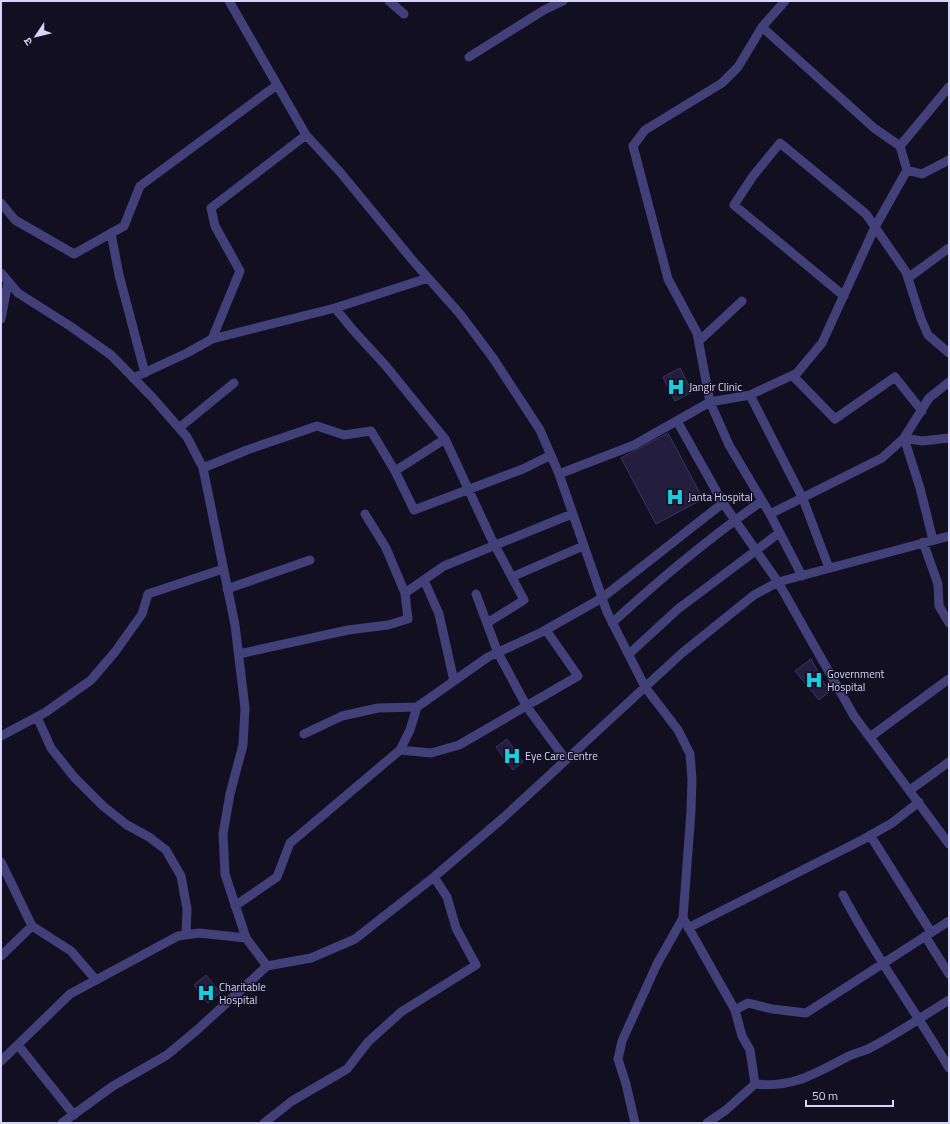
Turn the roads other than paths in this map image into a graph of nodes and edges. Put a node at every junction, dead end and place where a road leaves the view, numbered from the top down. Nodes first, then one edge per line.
1 (229, 1) edge
2 (389, 1) edge
3 (563, 1) edge
4 (786, 1) edge
5 (404, 14) dead end
6 (762, 27) junction
7 (469, 57) dead end
8 (277, 84) junction
9 (949, 87) edge
10 (306, 135) junction
11 (900, 146) junction
12 (949, 160) edge
13 (907, 170) junction
14 (1, 203) edge
15 (875, 227) junction
16 (111, 233) junction
17 (949, 248) edge
18 (1, 273) edge
19 (428, 278) junction
20 (908, 278) junction
21 (8, 282) junction
22 (844, 296) junction
23 (742, 301) dead end
24 (335, 308) junction
25 (1, 319) edge
26 (212, 339) junction
27 (699, 340) junction
28 (949, 353) edge
29 (145, 373) junction
30 (793, 376) junction
31 (134, 378) junction
32 (234, 382) dead end
33 (949, 382) edge
34 (750, 395) junction
35 (710, 402) junction
36 (922, 411) junction
37 (677, 421) junction
38 (179, 428) junction
39 (904, 438) junction
40 (949, 438) edge
41 (445, 439) junction
42 (551, 455) junction
43 (203, 468) junction
44 (395, 471) junction
45 (559, 474) junction
46 (469, 490) junction
47 (803, 499) junction
48 (762, 501) junction
49 (723, 503) junction
50 (365, 514) dead end
51 (572, 514) junction
52 (770, 514) junction
53 (735, 520) junction
54 (779, 532) junction
55 (949, 536) edge
56 (933, 540) junction
57 (923, 542) junction
58 (495, 546) junction
59 (583, 546) junction
60 (756, 550) junction
61 (310, 560) dead end
62 (829, 568) junction
63 (223, 569) junction
64 (802, 576) junction
65 (512, 577) junction
66 (424, 580) junction
67 (778, 582) junction
68 (227, 589) junction
69 (405, 593) junction
70 (476, 594) dead end
71 (602, 598) junction
72 (487, 623) junction
73 (612, 623) junction
74 (949, 623) edge
75 (546, 630) junction
76 (498, 653) junction
77 (239, 654) junction
78 (629, 654) junction
79 (949, 679) edge
80 (454, 681) junction
81 (646, 687) junction
82 (527, 706) junction
83 (417, 707) junction
84 (37, 718) junction
85 (304, 734) dead end
86 (1, 736) edge
87 (870, 737) junction
88 (400, 750) junction
89 (566, 760) junction
90 (949, 762) edge
91 (910, 790) junction
92 (919, 802) junction
93 (870, 835) junction
94 (949, 844) edge
95 (1, 862) edge
96 (434, 877) junction
97 (843, 895) dead end
98 (235, 906) junction
99 (683, 918) junction
100 (949, 921) edge
101 (32, 926) junction
102 (688, 928) junction
103 (928, 934) junction
104 (186, 935) junction
105 (246, 938) junction
106 (1, 956) edge
107 (884, 963) junction
108 (267, 966) junction
109 (949, 974) edge
110 (96, 980) junction
111 (949, 1000) edge
112 (735, 1010) junction
113 (920, 1018) junction
114 (18, 1045) junction
115 (1, 1061) edge
116 (949, 1068) edge
117 (755, 1084) junction
118 (74, 1115) junction
119 (62, 1123) edge
120 (264, 1123) edge
121 (635, 1123) edge
122 (707, 1123) edge

1 - 8 street
2 - 5 street
3 - 7 street
4 - 6 street
6 - 11 street
6 - 27 street
8 - 10 street
8 - 16 street
9 - 11 street
10 - 19 street
10 - 26 street
11 - 13 street
12 - 13 street
13 - 15 street
14 - 16 street
15 - 20 street
15 - 22 street
15 - 22 street
16 - 29 street
17 - 20 street
18 - 21 street
19 - 24 street
19 - 42 street
20 - 28 street
21 - 25 street
21 - 31 street
22 - 30 street
23 - 27 street
24 - 26 street
24 - 41 street
26 - 29 street
27 - 35 street
29 - 31 street
30 - 34 street
30 - 36 street
31 - 38 street
32 - 38 street
33 - 36 street
34 - 35 street
34 - 47 street
35 - 37 street
35 - 48 street
36 - 39 street
37 - 45 street
37 - 49 street
38 - 43 street
39 - 40 street
39 - 47 street
39 - 56 street
41 - 44 street
41 - 46 street
42 - 45 street
42 - 46 street
43 - 44 street
43 - 63 street
44 - 46 street
45 - 51 street
46 - 58 street
47 - 52 street
47 - 62 street
48 - 52 street
48 - 53 street
49 - 53 street
49 - 71 street
50 - 69 street
51 - 58 street
51 - 59 street
52 - 54 street
53 - 60 street
53 - 73 street
54 - 60 street
54 - 64 street
55 - 56 street
56 - 57 street
57 - 62 street
57 - 74 street
58 - 65 street
58 - 66 street
59 - 65 street
59 - 71 street
60 - 67 street
60 - 78 street
61 - 68 street
62 - 64 street
63 - 68 street
63 - 84 street
64 - 67 street
65 - 72 street
66 - 69 street
66 - 80 street
67 - 81 street
67 - 87 street
68 - 77 street
69 - 77 street
70 - 72 street
71 - 73 street
71 - 75 street
72 - 76 street
73 - 78 street
75 - 76 street
75 - 82 street
76 - 80 street
76 - 82 street
77 - 98 street
78 - 81 street
79 - 87 street
80 - 83 street
81 - 89 street
81 - 99 street
82 - 88 street
82 - 89 street
83 - 85 street
83 - 88 street
84 - 86 street
84 - 104 street
87 - 91 street
88 - 98 street
89 - 96 street
90 - 91 street
91 - 92 street
92 - 93 street
92 - 94 street
93 - 102 street
93 - 103 street
95 - 101 street
96 - 108 street
96 - 120 street
97 - 107 street
98 - 105 street
99 - 102 street
99 - 121 street
100 - 103 street
101 - 106 street
101 - 110 street
102 - 112 street
103 - 107 street
103 - 109 street
104 - 105 street
104 - 110 street
105 - 108 street
107 - 112 street
107 - 113 street
108 - 118 street
110 - 114 street
111 - 113 street
112 - 117 street
113 - 116 street
113 - 117 street
114 - 115 street
114 - 118 street
117 - 122 street
118 - 119 street

